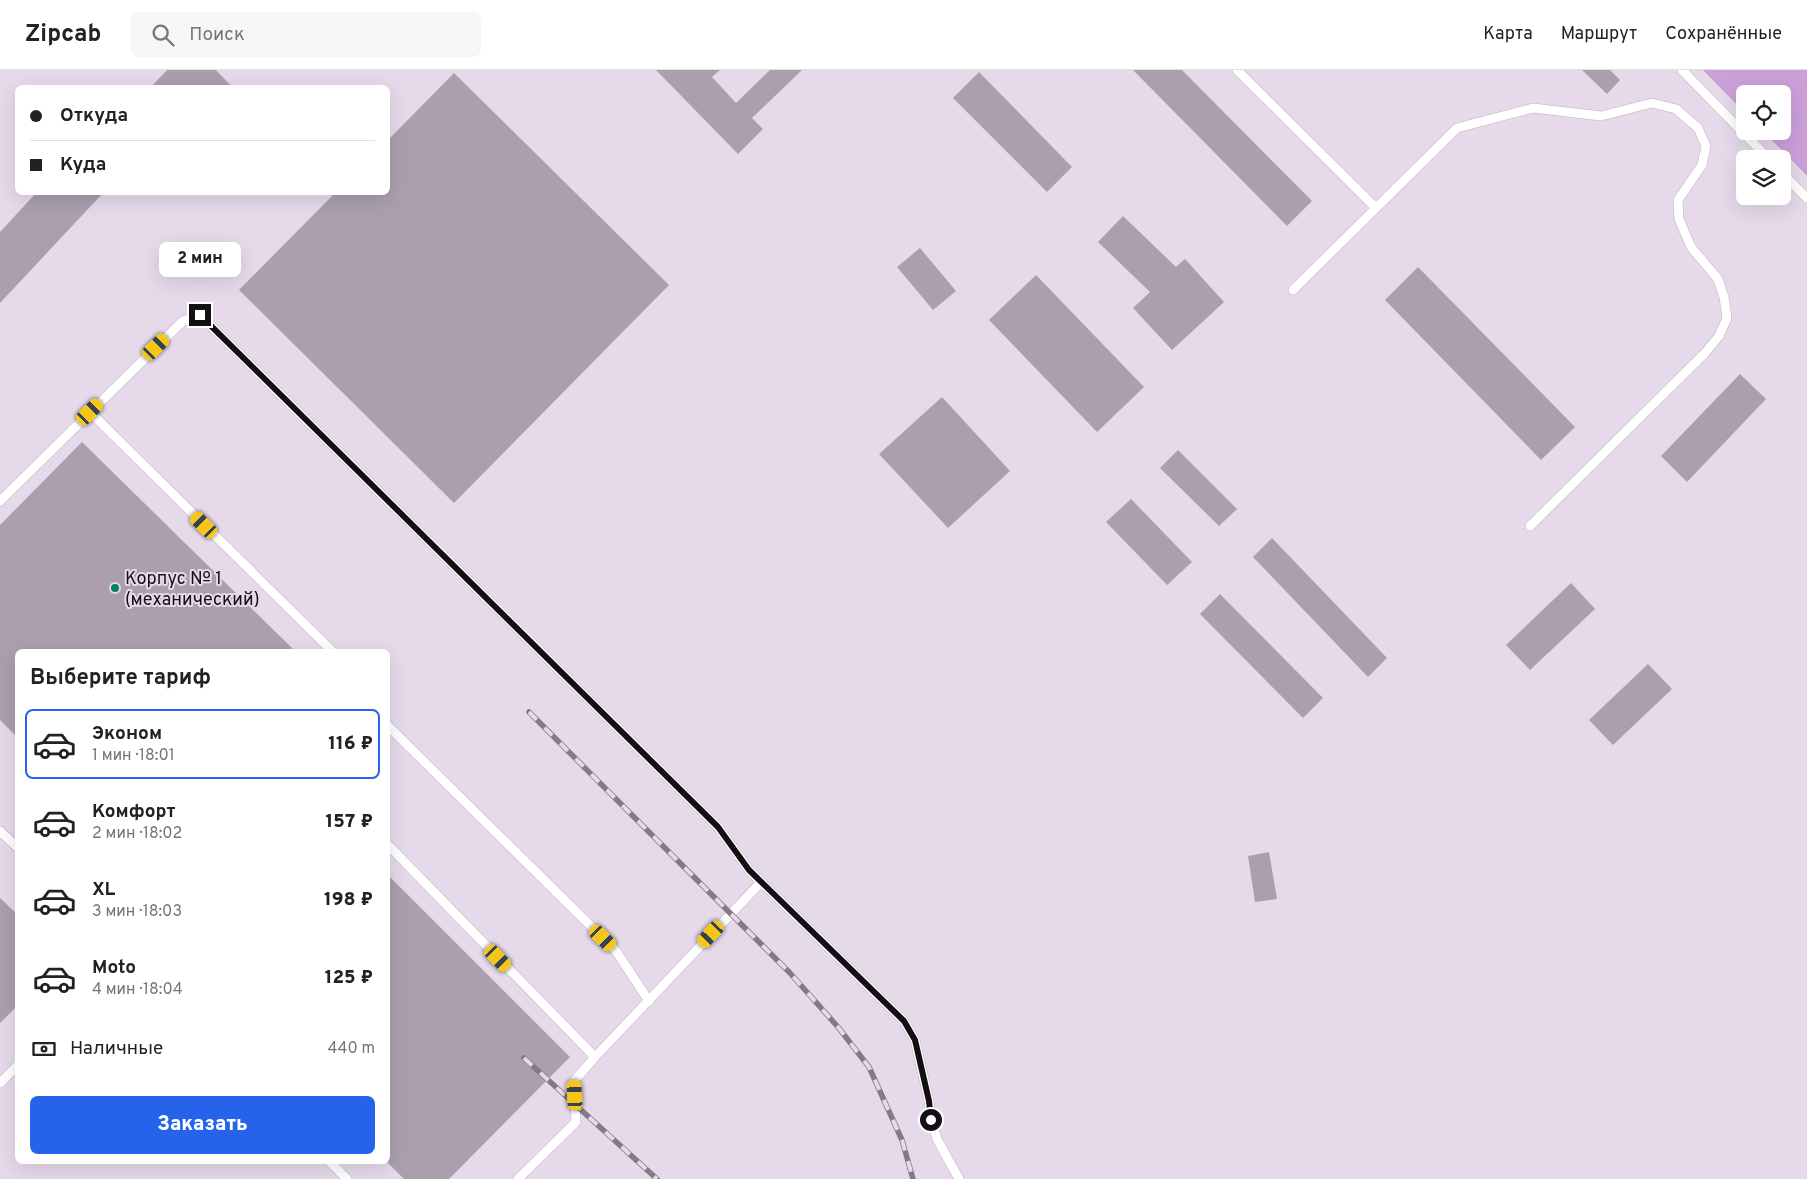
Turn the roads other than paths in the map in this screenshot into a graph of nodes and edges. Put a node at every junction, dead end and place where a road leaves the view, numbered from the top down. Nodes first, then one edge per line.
1 (1237, 70) edge
2 (1682, 70) edge
3 (1760, 150) edge
4 (1791, 182) edge
5 (1807, 198) edge
6 (1376, 208) junction
7 (1293, 290) dead end
8 (90, 412) junction
9 (0, 501) edge
10 (1530, 526) dead end
11 (330, 649) edge
12 (390, 728) edge
13 (0, 831) edge
14 (15, 845) edge
15 (390, 846) edge
16 (761, 882) junction
17 (649, 1001) junction
18 (595, 1057) junction
19 (15, 1068) edge
20 (0, 1084) edge
21 (332, 1164) edge
22 (347, 1179) edge
23 (518, 1179) edge
24 (959, 1179) edge

1 - 6 lane
2 - 3 lane
4 - 5 lane
6 - 7 lane
6 - 10 lane
8 - 9 lane
8 - 11 lane
8 - 16 lane
12 - 17 lane
13 - 14 lane
15 - 18 lane
16 - 17 lane
16 - 24 lane
17 - 18 lane
18 - 23 lane
19 - 20 lane
21 - 22 lane

